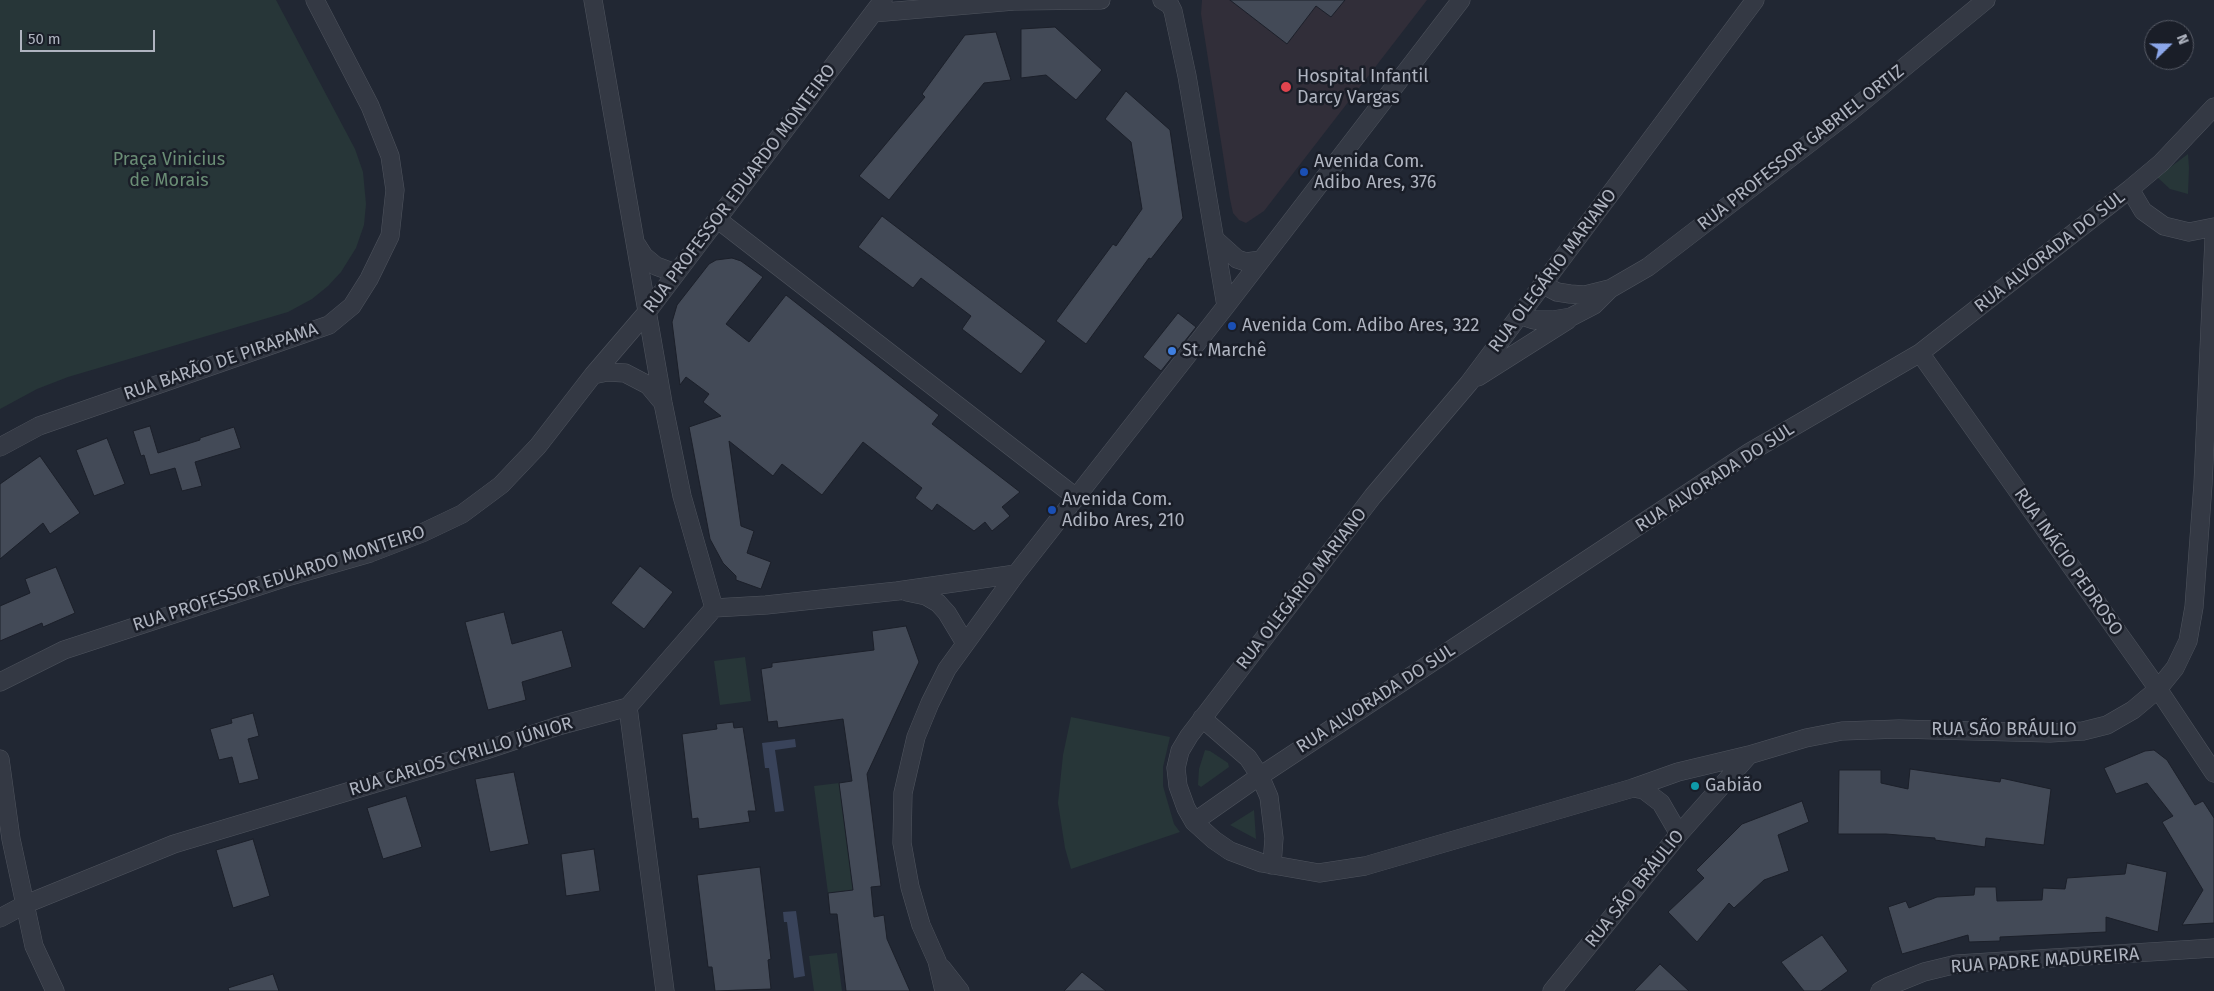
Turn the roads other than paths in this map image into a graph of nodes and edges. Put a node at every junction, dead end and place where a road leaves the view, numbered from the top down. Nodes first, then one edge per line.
1 (315, 0) edge
2 (593, 0) edge
3 (1101, 0) edge
4 (1153, 0) edge
5 (1162, 0) edge
6 (1176, 0) edge
7 (1460, 0) edge
8 (1755, 0) edge
9 (1986, 0) edge
10 (878, 7) edge
11 (1176, 21) junction
12 (2214, 107) edge
13 (2130, 189) junction
14 (717, 219) junction
15 (2214, 227) edge
16 (2214, 239) edge
17 (1217, 242) junction
18 (635, 243) junction
19 (1261, 260) junction
20 (675, 273) junction
21 (1542, 284) junction
22 (1610, 289) junction
23 (1226, 306) junction
24 (647, 312) junction
25 (1519, 315) junction
26 (1571, 317) junction
27 (1920, 353) junction
28 (593, 375) junction
29 (1469, 383) junction
30 (663, 403) junction
31 (0, 447) edge
32 (1076, 498) junction
33 (1016, 574) junction
34 (896, 591) junction
35 (714, 608) junction
36 (965, 643) junction
37 (0, 682) edge
38 (2158, 689) junction
39 (628, 707) junction
40 (1202, 718) junction
41 (1749, 755) junction
42 (0, 759) edge
43 (2214, 773) edge
44 (1260, 776) junction
45 (1633, 788) junction
46 (1194, 822) junction
47 (1679, 834) junction
48 (1272, 866) junction
49 (26, 904) junction
50 (0, 918) edge
51 (2214, 948) edge
52 (936, 961) junction
53 (55, 991) edge
54 (665, 991) edge
55 (944, 991) edge
56 (960, 991) edge
57 (1552, 991) edge
58 (1880, 991) edge

1 - 31 street, RUA BARÃO DE PIRAPAMA
2 - 18 street
3 - 10 street
4 - 11 street
5 - 11 street
6 - 11 street
7 - 19 street
8 - 21 street, RUA OLEGÁRIO MARIANO
9 - 22 street, RUA PROFESSOR GABRIEL ORTIZ
10 - 14 street, RUA PROFESSOR EDUARDO MONTEIRO
11 - 17 street
12 - 13 street, RUA ALVORADA DO SUL
13 - 15 street
13 - 27 street, RUA ALVORADA DO SUL
14 - 20 street, RUA PROFESSOR EDUARDO MONTEIRO
14 - 32 street
16 - 38 street, RUA SÃO BRÁULIO
17 - 19 street
17 - 23 street
18 - 20 street
18 - 24 street
19 - 23 street
20 - 24 street, RUA PROFESSOR EDUARDO MONTEIRO
21 - 22 street, RUA PROFESSOR GABRIEL ORTIZ
21 - 25 street, RUA OLEGÁRIO MARIANO
22 - 26 street, RUA PROFESSOR GABRIEL ORTIZ
23 - 32 street
24 - 28 street, RUA PROFESSOR EDUARDO MONTEIRO
24 - 30 street
25 - 26 street, RUA PROFESSOR GABRIEL ORTIZ
25 - 29 street, RUA OLEGÁRIO MARIANO
26 - 29 street
27 - 38 street, RUA INÁCIO PEDROSO
27 - 44 street, RUA ALVORADA DO SUL
28 - 30 street
28 - 37 street, RUA PROFESSOR EDUARDO MONTEIRO
29 - 40 street, RUA OLEGÁRIO MARIANO
30 - 35 street
32 - 33 street
33 - 34 street
33 - 36 street
34 - 35 street
34 - 36 street
35 - 39 street
36 - 52 street
38 - 41 street, RUA SÃO BRÁULIO
38 - 43 street, RUA INÁCIO PEDROSO
39 - 49 street, RUA CARLOS CYRILLO JÚNIOR
39 - 54 street
40 - 44 street
40 - 46 street, RUA OLEGÁRIO MARIANO
41 - 45 street, RUA OLEGÁRIO MARIANO
41 - 47 street, RUA SÃO BRÁULIO
42 - 49 street
44 - 46 street, RUA ALVORADA DO SUL
44 - 48 street
45 - 47 street
45 - 48 street, RUA OLEGÁRIO MARIANO
46 - 48 street, RUA OLEGÁRIO MARIANO
47 - 57 street, RUA SÃO BRÁULIO
49 - 50 street, RUA CARLOS CYRILLO JÚNIOR
49 - 53 street
51 - 58 street, RUA PADRE MADUREIRA
52 - 55 street
52 - 56 street

